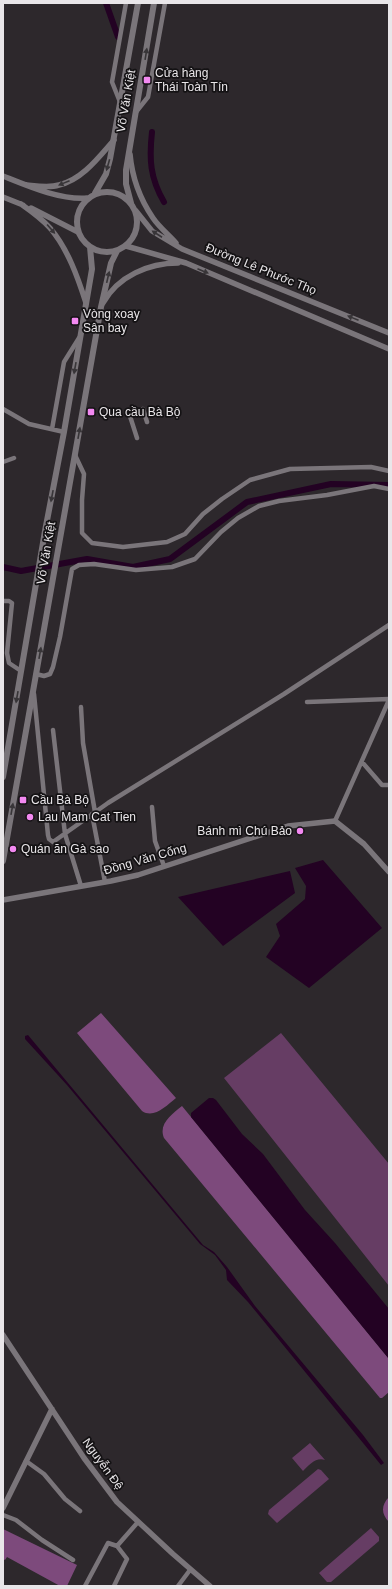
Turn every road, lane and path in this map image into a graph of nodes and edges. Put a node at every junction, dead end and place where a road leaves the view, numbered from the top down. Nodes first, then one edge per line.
1 (126, 3) edge
2 (138, 3) edge
3 (154, 3) edge
4 (165, 3) edge
5 (120, 103) junction
6 (136, 112) junction
7 (114, 139) junction
8 (130, 147) junction
9 (3, 176) edge
10 (27, 185) junction
11 (95, 193) junction
12 (3, 197) edge
13 (87, 198) junction
14 (131, 202) junction
15 (21, 204) junction
16 (136, 211) junction
17 (78, 232) junction
18 (126, 246) junction
19 (90, 247) junction
20 (182, 249) junction
21 (117, 251) junction
22 (186, 264) junction
23 (86, 304) junction
24 (101, 306) junction
25 (389, 333) edge
26 (81, 335) junction
27 (389, 349) edge
28 (3, 409) edge
29 (143, 409) dead end
30 (128, 413) dead end
31 (147, 422) dead end
32 (52, 429) junction
33 (64, 432) junction
34 (136, 438) dead end
35 (75, 455) junction
36 (14, 458) dead end
37 (3, 462) edge
38 (389, 471) edge
39 (389, 489) edge
40 (3, 601) edge
41 (389, 625) edge
42 (21, 671) junction
43 (36, 674) junction
44 (33, 690) junction
45 (389, 699) edge
46 (307, 702) dead end
47 (81, 707) dead end
48 (53, 730) dead end
49 (362, 762) junction
50 (3, 777) edge
51 (389, 785) edge
52 (152, 807) dead end
53 (94, 813) junction
54 (335, 821) junction
55 (65, 834) junction
56 (3, 861) edge
57 (164, 866) junction
58 (389, 872) edge
59 (105, 882) junction
60 (81, 886) junction
61 (3, 900) edge
62 (3, 1335) edge
63 (52, 1409) junction
64 (26, 1461) junction
65 (3, 1508) edge
66 (80, 1511) dead end
67 (3, 1515) edge
68 (138, 1522) junction
69 (117, 1546) junction
70 (73, 1560) dead end
71 (190, 1570) junction
72 (85, 1586) edge
73 (114, 1586) edge
74 (178, 1586) edge
75 (210, 1586) edge

1 - 5 street
2 - 5 main road, Võ Văn Kiệt
6 -> 3 main road, Võ Văn Kiệt
4 - 6 street
5 - 7 main road, Võ Văn Kiệt
6 - 8 main road, Võ Văn Kiệt
7 -> 10 street
7 -> 11 main road, Võ Văn Kiệt
8 - 14 main road, Võ Văn Kiệt
8 - 20 street
9 - 10 street
10 - 13 street
11 - 13 main road
11 - 14 main road
12 - 15 street
13 - 17 main road
14 - 16 main road
15 - 17 street
15 -> 23 street
16 - 18 main road
20 -> 16 street, Đường Lê Phước Thọ
17 - 19 main road
18 - 21 main road
18 - 22 street, Đường Lê Phước Thọ
19 - 21 main road
19 - 23 main road, Võ Văn Kiệt
25 -> 20 street, Đường Lê Phước Thọ
24 -> 21 main road, Võ Văn Kiệt
22 - 24 street
22 -> 27 street, Đường Lê Phước Thọ
23 - 26 main road, Võ Văn Kiệt
35 -> 24 main road, Võ Văn Kiệt
26 - 32 street
26 -> 33 main road, Võ Văn Kiệt
28 - 32 street
29 - 31 street
30 - 34 street
32 - 33 street
33 -> 42 main road, Võ Văn Kiệt
35 - 38 street
43 -> 35 main road, Võ Văn Kiệt
36 - 37 street
39 - 43 street
40 - 42 street
41 - 53 street
42 -> 50 main road, Võ Văn Kiệt
43 - 44 main road, Võ Văn Kiệt
44 - 55 street
56 -> 44 main road, Võ Văn Kiệt
45 - 46 street
45 - 49 street
47 - 53 street
48 - 55 street
49 - 51 street
49 - 54 street
52 - 57 street
53 - 55 street
53 - 59 street
54 - 57 street, Đồng Văn Cống
54 - 58 street
55 - 60 street
57 - 59 street, Đồng Văn Cống
59 - 60 street, Đồng Văn Cống
60 - 61 street, Đồng Văn Cống
62 - 63 street, Nguyễn Đệ
63 - 64 street
63 - 68 street, Nguyễn Đệ
64 - 65 street
64 - 66 street
67 - 70 street
68 - 69 street
68 - 71 street, Nguyễn Đệ
69 - 72 street
69 - 73 street
71 - 74 street
71 - 75 street, Nguyễn Đệ

